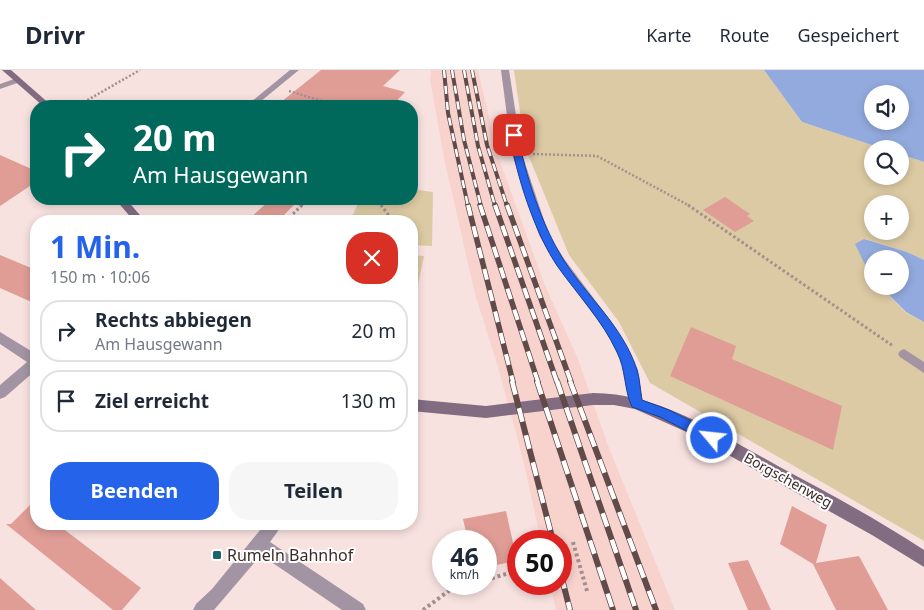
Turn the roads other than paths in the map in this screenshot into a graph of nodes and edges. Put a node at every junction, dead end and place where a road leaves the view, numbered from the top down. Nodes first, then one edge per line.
1 (6, 70) edge
2 (295, 70) edge
3 (505, 70) edge
4 (17, 80) junction
5 (0, 87) edge
6 (41, 100) edge
7 (258, 100) edge
8 (125, 205) edge
9 (135, 215) edge
10 (0, 337) edge
11 (904, 354) road end
12 (30, 358) edge
13 (30, 367) edge
14 (924, 368) edge
15 (0, 393) edge
16 (636, 403) junction
17 (418, 406) edge
18 (270, 530) edge
19 (260, 544) junction
20 (924, 559) edge
21 (202, 610) edge
22 (357, 610) edge

1 - 4 main road
2 - 7 street
3 - 16 street
4 - 5 street
4 - 6 main road
8 - 9 main road
10 - 12 street
11 - 14 lane
13 - 15 street
16 - 17 main road, Borgschenweg
16 - 20 main road, Borgschenweg
18 - 19 street
19 - 21 street
19 - 22 street

